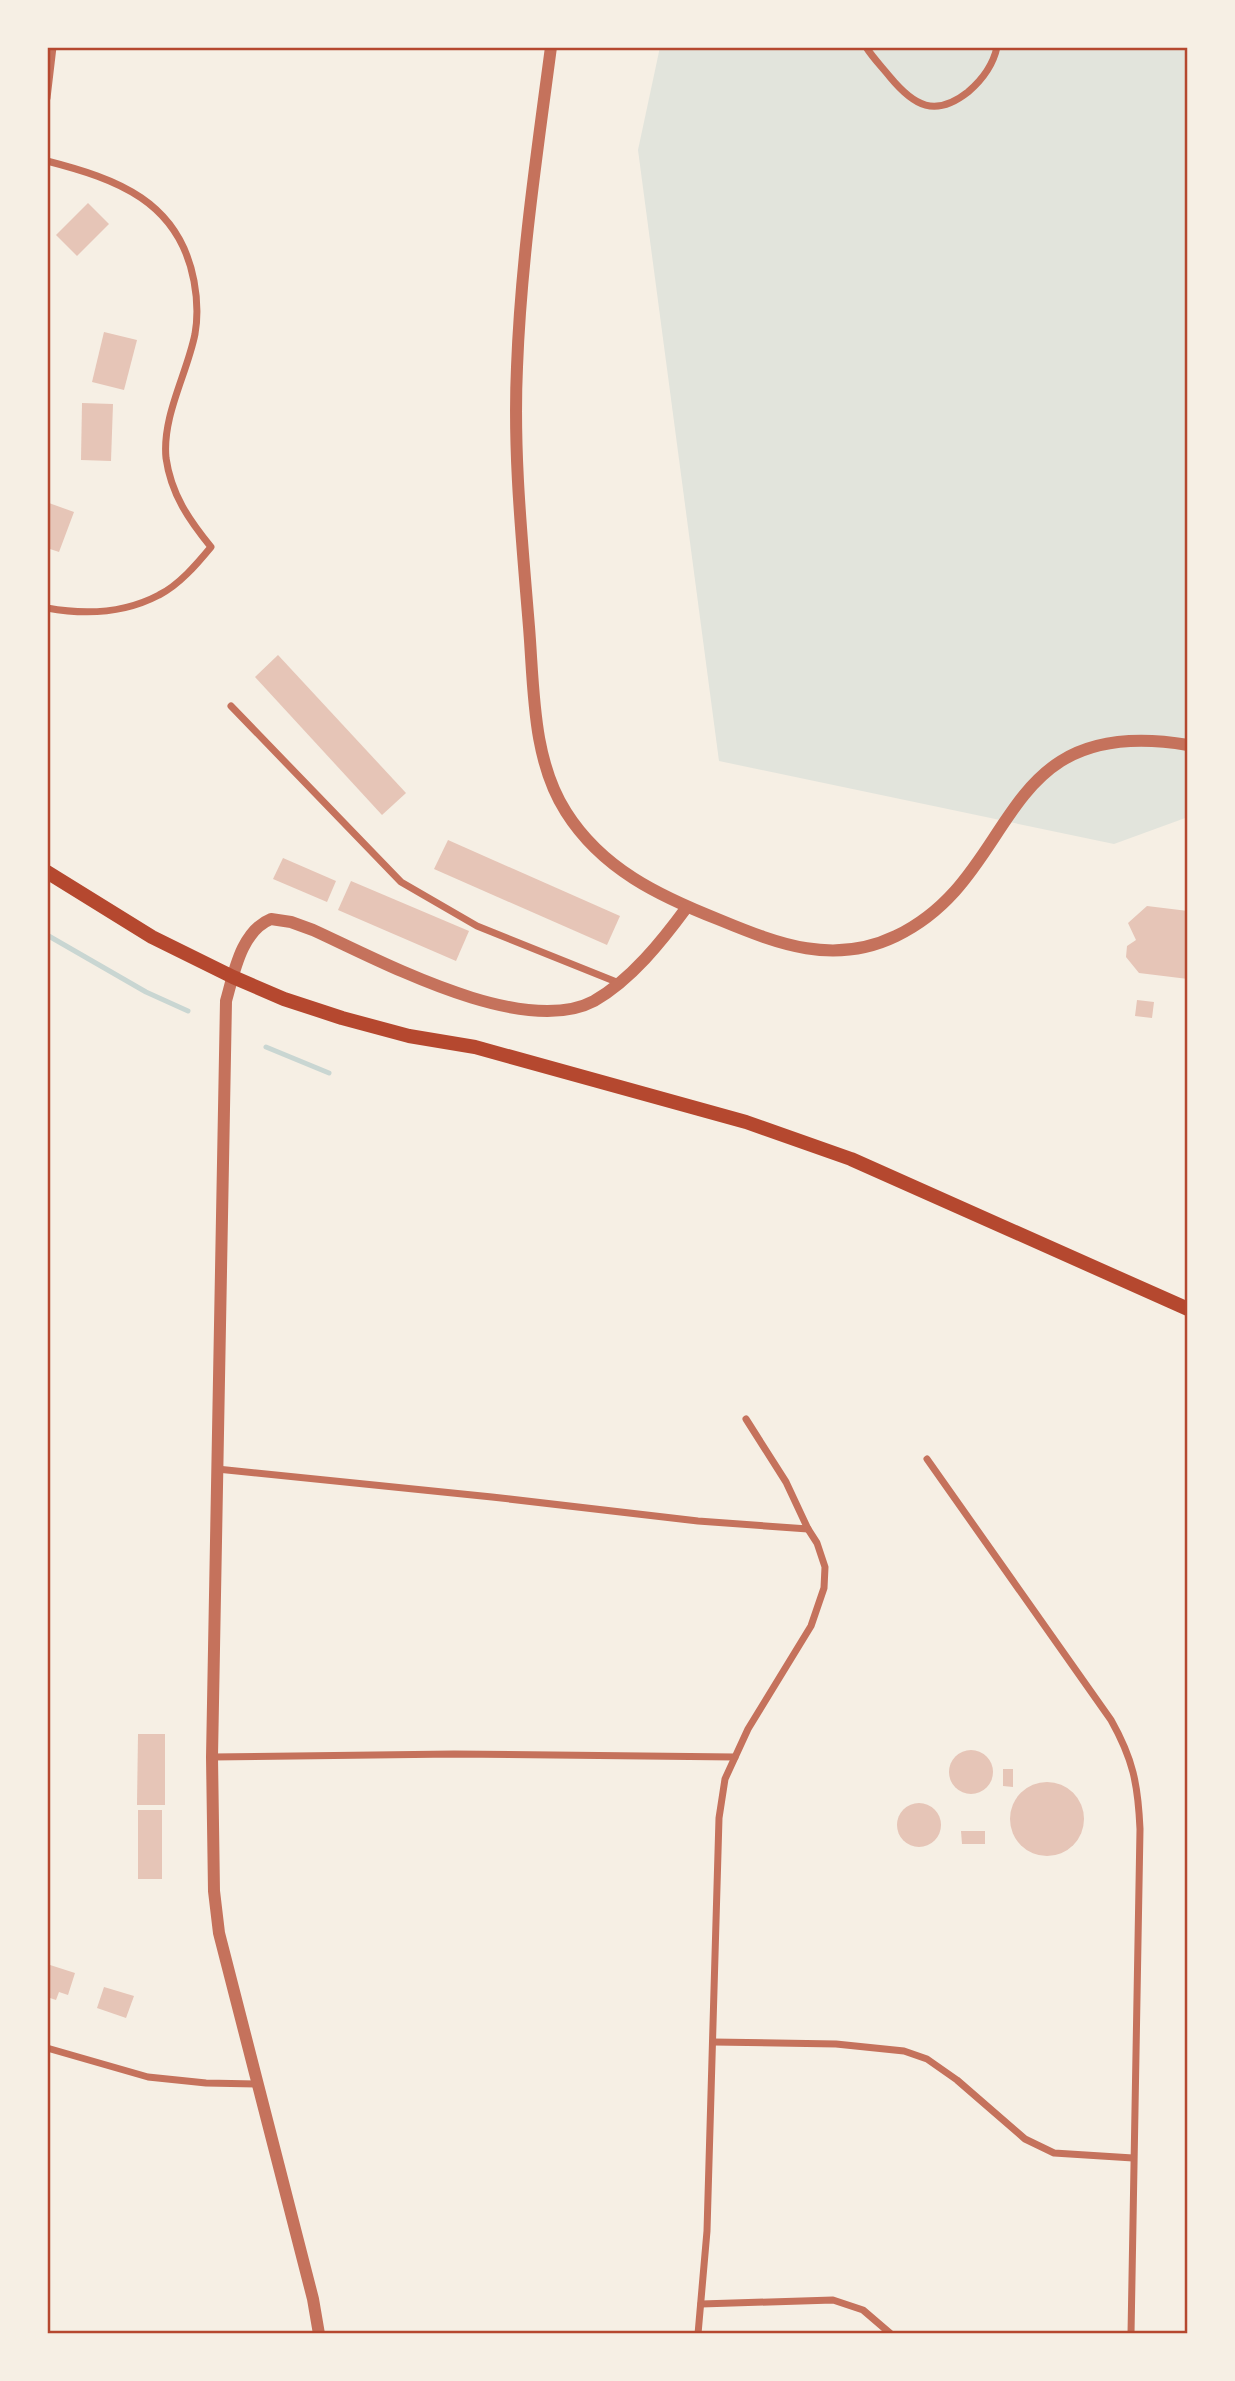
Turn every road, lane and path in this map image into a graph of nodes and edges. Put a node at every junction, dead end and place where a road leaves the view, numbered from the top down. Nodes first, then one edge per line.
1 (52, 47) edge
2 (551, 47) edge
3 (866, 47) edge
4 (997, 47) edge
5 (47, 98) edge
6 (47, 161) edge
7 (47, 608) edge
8 (232, 706) dead end
9 (1188, 745) edge
10 (47, 872) edge
11 (687, 908) junction
12 (233, 977) junction
13 (620, 983) junction
14 (1188, 1309) edge
15 (746, 1419) dead end
16 (928, 1459) dead end
17 (217, 1469) junction
18 (808, 1529) junction
19 (212, 1757) junction
20 (735, 1758) junction
21 (713, 2042) junction
22 (47, 2048) edge
23 (259, 2084) junction
24 (1133, 2158) junction
25 (701, 2304) junction
26 (319, 2334) edge
27 (698, 2334) edge
28 (891, 2334) edge
29 (1131, 2334) edge

1 - 5 street
2 - 11 street
3 - 4 street
6 - 7 street
8 - 13 street
9 - 11 street
10 - 12 main road
11 - 13 street
12 - 13 street
12 - 14 main road
12 - 17 street
15 - 18 street
16 - 24 street
17 - 18 street
17 - 19 street
18 - 20 street
19 - 20 street
19 - 23 street
20 - 21 street
21 - 24 street
21 - 25 street
22 - 23 street
23 - 26 street
24 - 29 street
25 - 27 street
25 - 28 street

